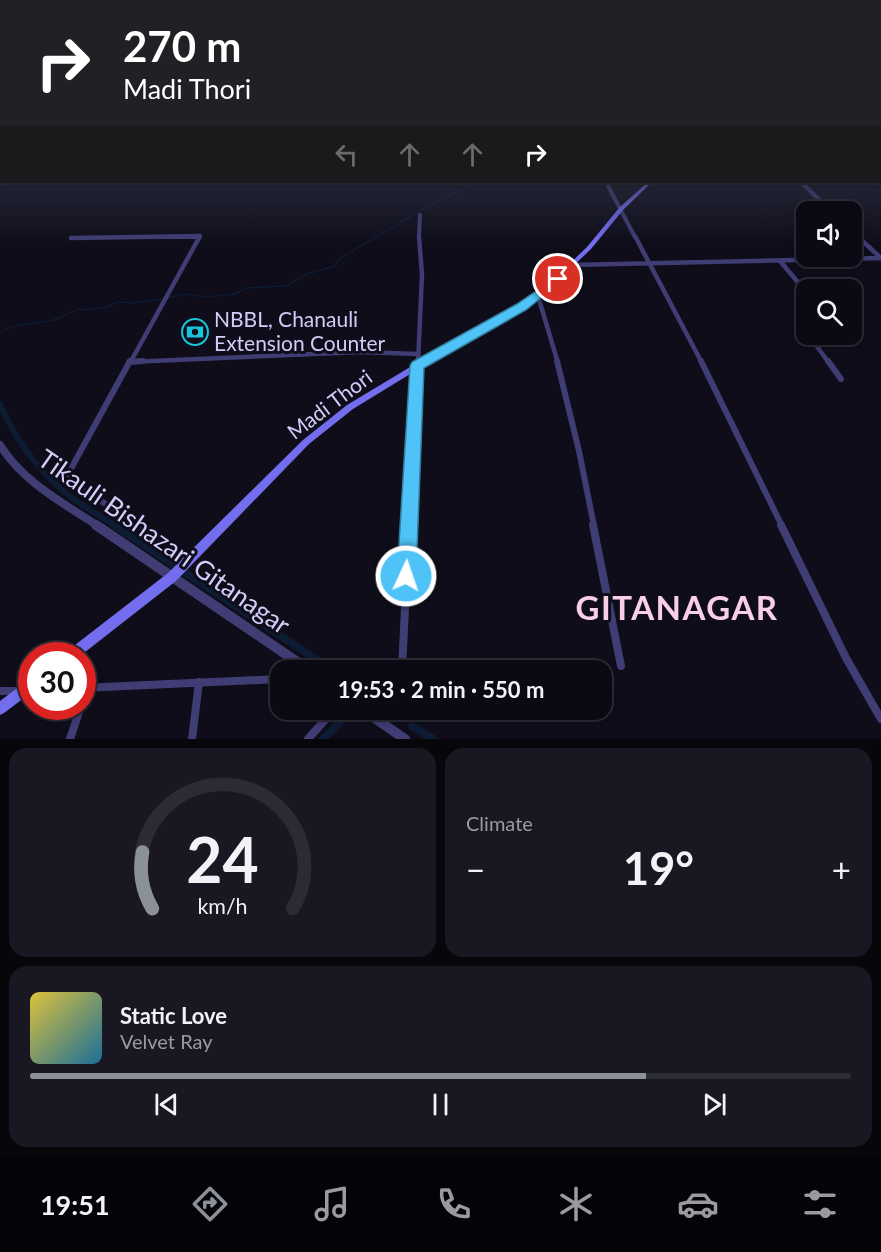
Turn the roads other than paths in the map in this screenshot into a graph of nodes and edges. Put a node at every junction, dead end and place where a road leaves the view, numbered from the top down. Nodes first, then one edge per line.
1 (607, 183) edge
2 (649, 183) edge
3 (802, 183) edge
4 (821, 201) edge
5 (621, 209) junction
6 (420, 215) dead end
7 (71, 238) dead end
8 (862, 240) edge
9 (881, 258) edge
10 (780, 261) junction
11 (651, 264) junction
12 (571, 265) junction
13 (796, 280) edge
14 (538, 296) junction
15 (816, 345) edge
16 (417, 354) junction
17 (129, 362) junction
18 (417, 366) junction
19 (841, 379) dead end
20 (0, 445) edge
21 (187, 562) junction
22 (173, 576) junction
23 (88, 642) edge
24 (295, 660) edge
25 (402, 660) edge
26 (621, 666) dead end
27 (270, 679) edge
28 (199, 682) junction
29 (96, 688) edge
30 (18, 690) edge
31 (0, 691) edge
32 (18, 697) edge
33 (0, 709) edge
34 (881, 719) edge
35 (77, 720) edge
36 (325, 720) edge
37 (377, 720) edge
38 (70, 739) edge
39 (192, 739) edge
40 (308, 739) edge
41 (405, 739) edge

1 - 5 street
2 - 5 main road, Madi Thori
3 - 4 street
5 - 11 street
5 - 12 main road, Madi Thori
6 - 16 street
7 - 17 street
8 - 9 street
9 - 10 street
10 - 11 street
10 - 13 street
11 - 12 street
11 - 34 street
12 - 14 main road, Madi Thori
14 - 18 main road, Madi Thori
14 - 26 street
15 - 19 street
16 - 17 street
16 - 18 street
17 - 21 street
18 - 21 main road, Madi Thori
18 - 25 street
20 - 22 street, Tikauli Bishazari Gitanagar
21 - 22 main road, Madi Thori
22 - 23 main road, Madi Thori
22 - 24 street, Tikauli Bishazari Gitanagar
27 - 28 street
28 - 29 street
28 - 39 street
30 - 31 street
32 - 33 main road
35 - 38 street
36 - 40 street
37 - 41 street

